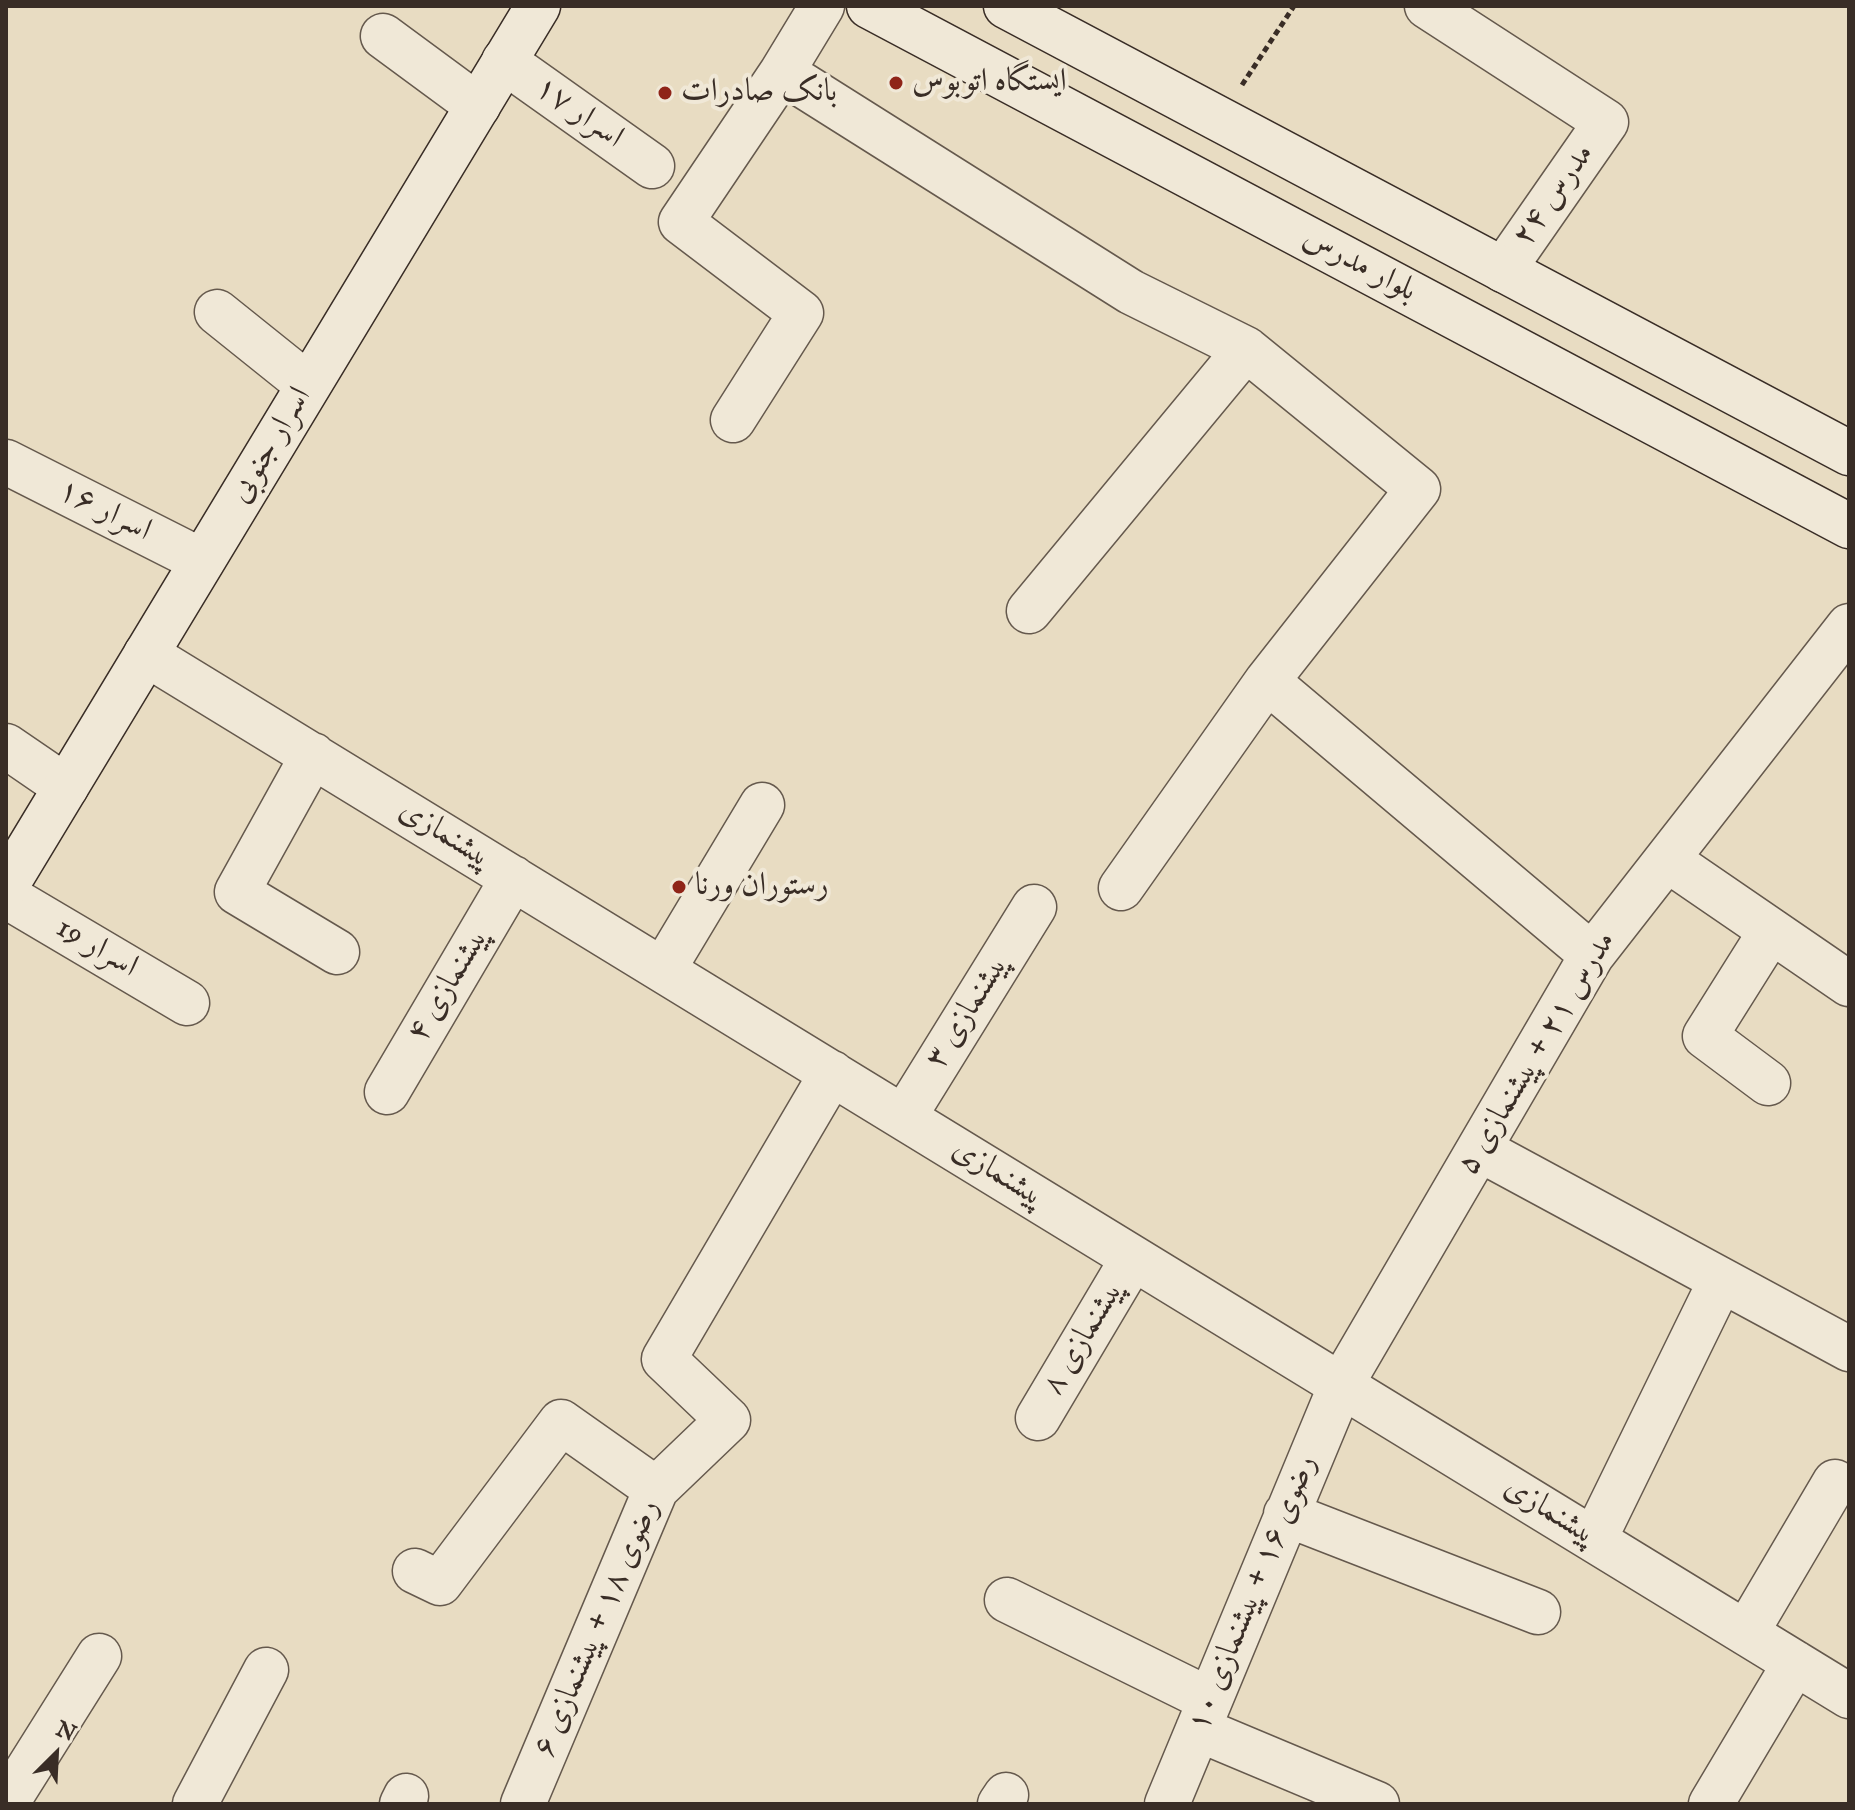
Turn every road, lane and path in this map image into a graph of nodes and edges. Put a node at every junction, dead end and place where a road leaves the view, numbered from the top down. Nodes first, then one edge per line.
1 (538, 6) edge
2 (822, 6) edge
3 (869, 6) edge
4 (1006, 6) edge
5 (1294, 6) edge
6 (1427, 6) edge
7 (383, 36) dead end
8 (504, 61) junction
9 (782, 72) junction
10 (478, 106) junction
11 (1219, 119) junction
12 (652, 166) dead end
13 (1503, 270) junction
14 (217, 312) dead end
15 (1246, 349) junction
16 (308, 385) junction
17 (733, 420) dead end
18 (1849, 453) edge
19 (6, 462) edge
20 (1849, 526) edge
21 (202, 561) junction
22 (1029, 611) dead end
23 (1849, 626) edge
24 (146, 654) junction
25 (1267, 681) junction
26 (6, 746) edge
27 (313, 755) junction
28 (66, 787) junction
29 (762, 805) dead end
30 (1668, 860) junction
31 (513, 878) junction
32 (6, 886) edge
33 (1121, 888) dead end
34 (6, 896) edge
35 (1034, 907) dead end
36 (1771, 931) junction
37 (337, 952) dead end
38 (1592, 955) junction
39 (663, 970) junction
40 (1849, 984) edge
41 (187, 1003) dead end
42 (832, 1073) junction
43 (1768, 1083) dead end
44 (387, 1092) dead end
45 (904, 1117) junction
46 (1479, 1149) junction
47 (1133, 1258) junction
48 (1721, 1280) junction
49 (1849, 1349) edge
50 (1341, 1385) junction
51 (1038, 1418) dead end
52 (1835, 1482) dead end
53 (656, 1489) junction
54 (1286, 1514) junction
55 (1594, 1540) junction
56 (415, 1571) dead end
57 (1007, 1600) dead end
58 (1538, 1612) dead end
59 (1746, 1633) junction
60 (99, 1656) dead end
61 (1795, 1663) junction
62 (266, 1670) dead end
63 (1849, 1696) edge
64 (1204, 1714) junction
65 (6, 1804) edge
66 (195, 1804) edge
67 (523, 1804) edge
68 (1167, 1804) edge
69 (1377, 1804) edge
70 (1711, 1804) edge

1 - 8 street, اسرار جنوبی
2 - 9 street
3 - 20 street, بلوار مدرس
4 - 11 street, بلوار مدرس
5 - 11 path
6 - 13 street, مدرس ۲۴
7 - 10 street
8 - 10 street, اسرار جنوبی
8 - 12 street, اسرار ۱۷
9 - 15 street
9 - 17 street
10 - 16 street, اسرار جنوبی
11 - 13 street, بلوار مدرس
13 - 18 street, بلوار مدرس
14 - 16 street
15 - 22 street
15 - 25 street
16 - 21 street, اسرار جنوبی
19 - 21 street, اسرار ۱۶
21 - 24 street, اسرار جنوبی
23 - 30 street, مدرس ۲۱ + پیشنمازی ۵
24 - 27 street, پیشنمازی
24 - 28 street, اسرار جنوبی
25 - 33 street
25 - 38 street
26 - 28 street
27 - 31 street, پیشنمازی
27 - 37 street
28 - 32 street, اسرار جنوبی
29 - 39 street
30 - 36 street
30 - 38 street, مدرس ۲۱ + پیشنمازی ۵
31 - 39 street, پیشنمازی
31 - 44 street, پیشنمازی ۴
34 - 41 street, اسرار 19
35 - 45 street, پیشنمازی ۳
36 - 40 street
36 - 43 street
38 - 46 street, مدرس ۲۱ + پیشنمازی ۵
39 - 42 street, پیشنمازی
42 - 45 street, پیشنمازی
42 - 53 street, رضوی ۱۸ + پیشنمازی ۶
45 - 47 street, پیشنمازی
46 - 48 street
46 - 50 street, مدرس ۲۱ + پیشنمازی ۵
47 - 50 street, پیشنمازی
47 - 51 street, پیشنمازی ۸
48 - 49 street
48 - 55 street
50 - 54 street, رضوی ۱۶ + پیشنمازی ۱۰
50 - 55 street, پیشنمازی
52 - 59 street
53 - 56 street
53 - 67 street, رضوی ۱۸ + پیشنمازی ۶
54 - 58 street
54 - 64 street, رضوی ۱۶ + پیشنمازی ۱۰
55 - 59 street, پیشنمازی
57 - 64 street
59 - 61 street, پیشنمازی
60 - 65 street
61 - 63 street, پیشنمازی
61 - 70 street
62 - 66 street
64 - 68 street, رضوی ۱۶ + پیشنمازی ۱۰
64 - 69 street

